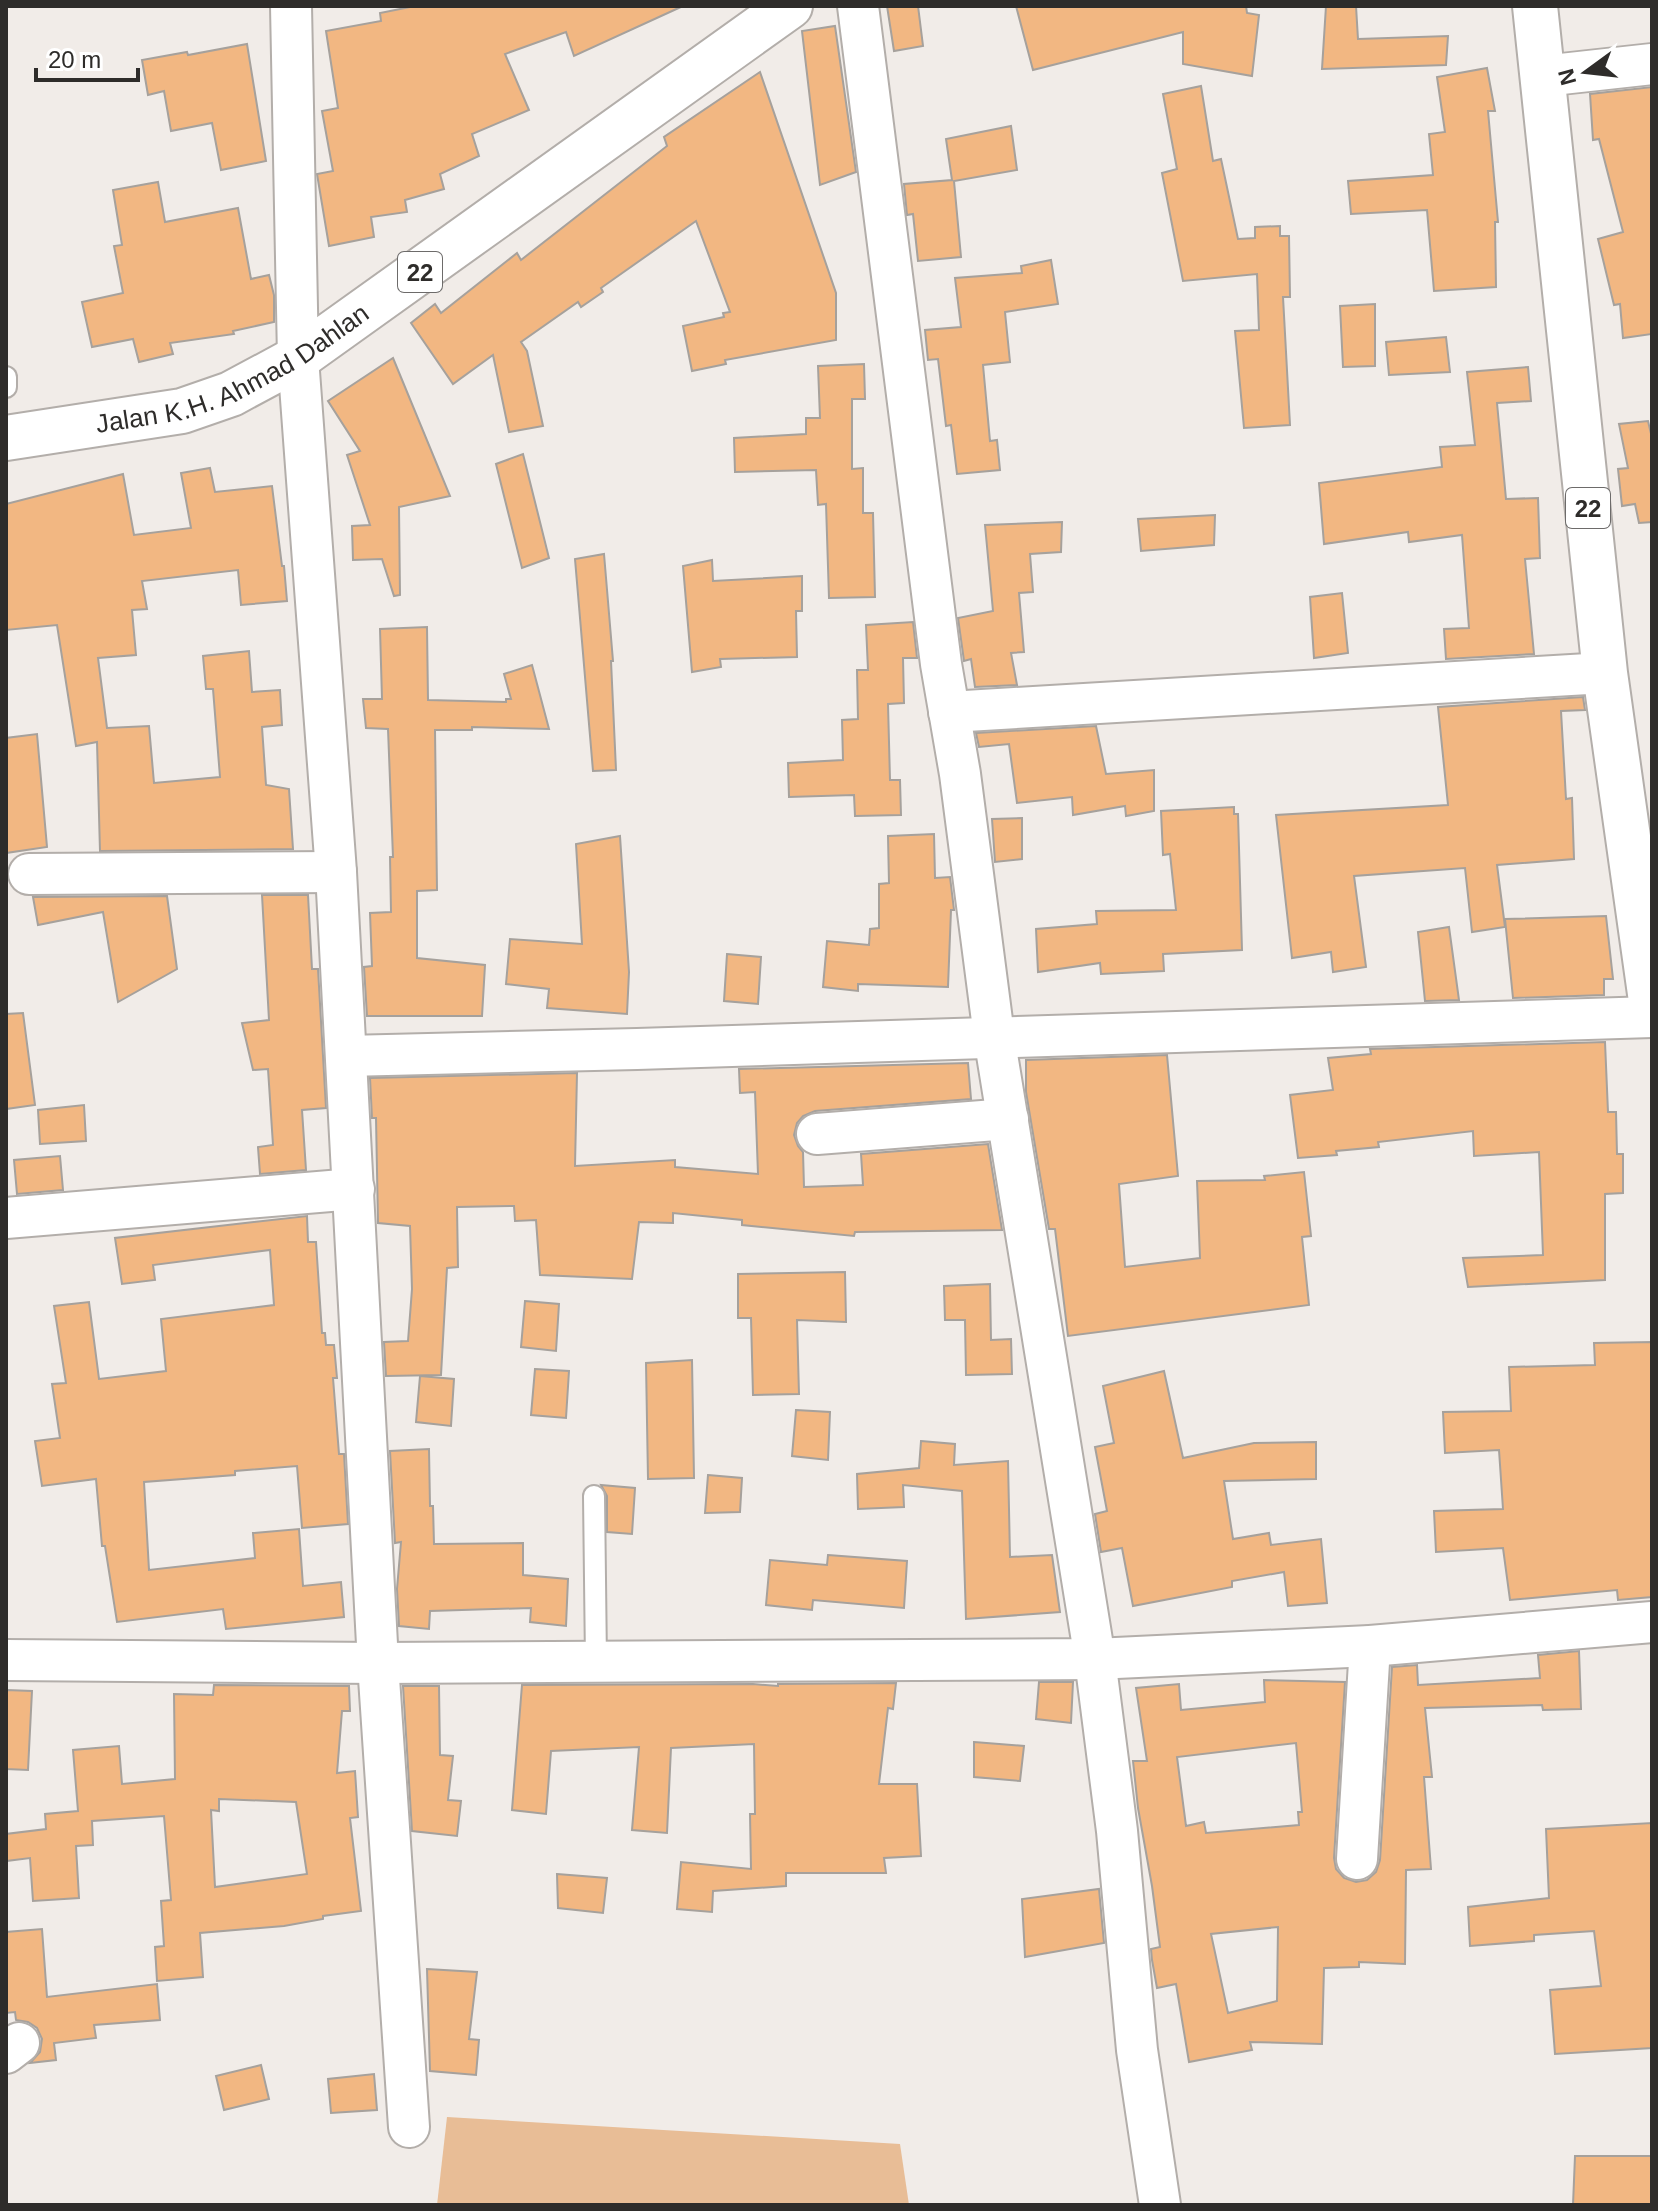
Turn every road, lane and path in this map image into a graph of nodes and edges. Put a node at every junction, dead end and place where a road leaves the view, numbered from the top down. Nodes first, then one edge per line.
1 (291, 6) edge
2 (790, 6) edge
3 (858, 6) edge
4 (1535, 6) edge
5 (1652, 64) edge
6 (1543, 76) junction
7 (298, 358) junction
8 (6, 377) edge
9 (6, 387) edge
10 (6, 438) edge
11 (1605, 673) junction
12 (949, 712) junction
13 (336, 872) junction
14 (29, 874) dead end
15 (1652, 1008) edge
16 (1652, 1017) edge
17 (994, 1036) junction
18 (346, 1056) junction
19 (1008, 1119) junction
20 (817, 1134) dead end
21 (354, 1189) junction
22 (6, 1218) edge
23 (594, 1496) dead end
24 (1652, 1622) edge
25 (1370, 1646) junction
26 (1095, 1659) junction
27 (6, 1660) edge
28 (596, 1662) junction
29 (378, 1663) junction
30 (1357, 1859) dead end
31 (409, 2127) dead end
32 (1160, 2205) edge

1 - 7 street
2 - 7 highway, Jalan K.H. Ahmad Dahlan / 22
3 - 12 street
4 - 6 highway, 22
5 - 6 street
6 - 11 highway, 22
7 - 10 highway, Jalan K.H. Ahmad Dahlan / 22
7 - 13 street
8 - 9 lane
11 - 12 street
11 - 15 highway, 22
12 - 17 street
13 - 14 street
13 - 18 street
16 - 17 street
17 - 18 street
17 - 19 street
18 - 21 street
19 - 20 street
19 - 26 street
21 - 22 street
21 - 29 street
23 - 28 lane
24 - 25 street
25 - 26 street
25 - 30 street
26 - 28 street
26 - 32 street
27 - 29 street
28 - 29 street
29 - 31 street

